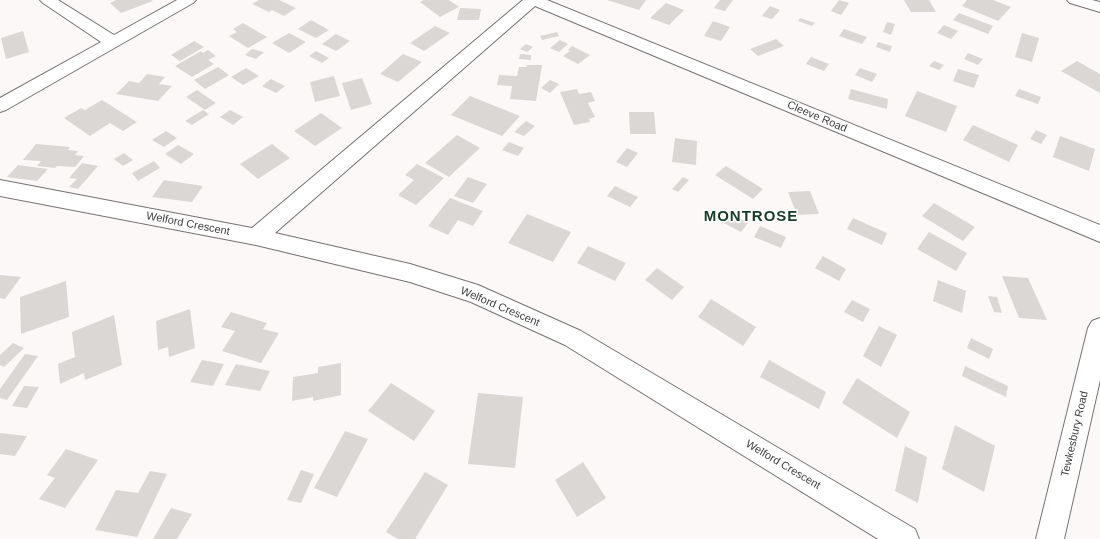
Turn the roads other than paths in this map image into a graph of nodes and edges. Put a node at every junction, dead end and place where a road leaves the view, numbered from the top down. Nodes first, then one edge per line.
1 (48, 0) edge
2 (188, 0) edge
3 (533, 0) edge
4 (1075, 0) edge
5 (1100, 7) edge
6 (113, 42) junction
7 (0, 106) edge
8 (0, 188) edge
9 (1100, 234) edge
10 (256, 237) junction
11 (1100, 328) edge
12 (905, 539) edge
13 (1050, 539) edge

1 - 6 street
2 - 6 street
3 - 9 street, Cleeve Road
3 - 10 street
4 - 5 street
6 - 7 street
8 - 10 street, Welford Crescent
10 - 12 street, Welford Crescent
11 - 13 street, Tewkesbury Road

